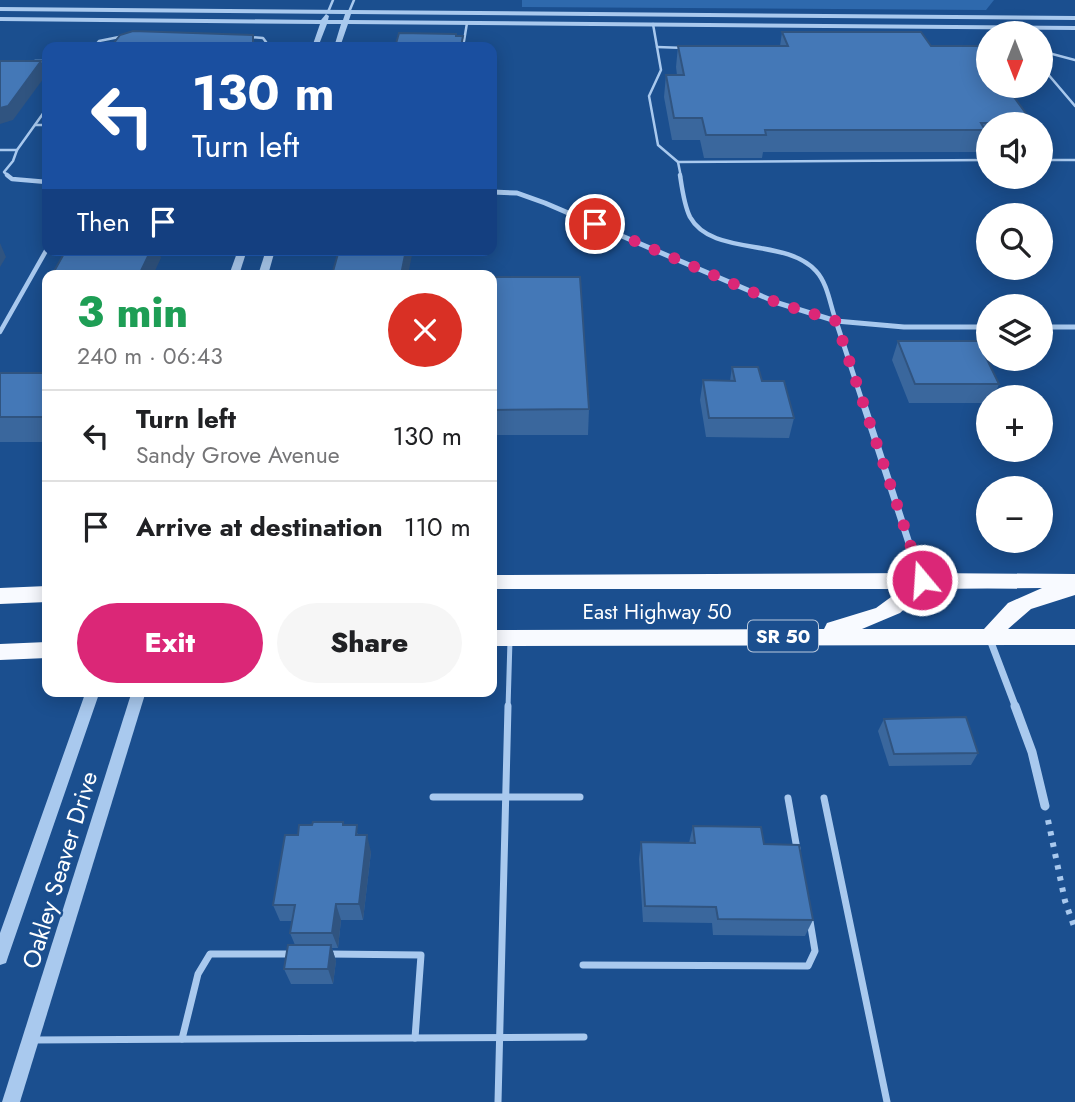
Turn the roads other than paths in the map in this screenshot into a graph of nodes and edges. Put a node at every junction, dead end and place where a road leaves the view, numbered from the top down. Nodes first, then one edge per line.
1 (333, 0) edge
2 (354, 0) edge
3 (0, 9) edge
4 (328, 12) junction
5 (349, 12) junction
6 (652, 15) junction
7 (1075, 18) edge
8 (0, 19) edge
9 (324, 22) junction
10 (345, 22) junction
11 (467, 23) junction
12 (653, 24) junction
13 (1075, 28) edge
14 (135, 36) edge
15 (237, 37) edge
16 (464, 41) edge
17 (98, 42) edge
18 (266, 42) edge
19 (317, 42) edge
20 (339, 42) edge
21 (657, 47) junction
22 (697, 48) edge
23 (1054, 55) edge
24 (34, 61) edge
25 (42, 61) edge
26 (1075, 61) edge
27 (1054, 81) edge
28 (1075, 106) edge
29 (42, 114) edge
30 (34, 125) junction
31 (42, 125) edge
32 (0, 150) edge
33 (18, 150) junction
34 (976, 160) edge
35 (1053, 160) edge
36 (1075, 160) edge
37 (678, 162) junction
38 (42, 181) edge
39 (497, 192) edge
40 (43, 256) edge
41 (836, 321) junction
42 (976, 327) edge
43 (1053, 327) edge
44 (1075, 327) edge
45 (0, 332) edge
46 (922, 580) junction
47 (1075, 581) edge
48 (497, 582) edge
49 (1075, 588) edge
50 (42, 594) edge
51 (0, 596) edge
52 (806, 636) junction
53 (501, 637) edge
54 (989, 637) junction
55 (1075, 637) edge
56 (42, 650) edge
57 (0, 652) edge
58 (91, 697) edge
59 (137, 697) edge
60 (433, 797) dead end
61 (506, 797) junction
62 (580, 797) dead end
63 (788, 798) dead end
64 (824, 798) dead end
65 (1045, 806) road end
66 (800, 863) edge
67 (809, 916) edge
68 (303, 954) edge
69 (316, 954) edge
70 (0, 957) edge
71 (583, 965) dead end
72 (500, 1037) junction
73 (584, 1037) dead end
74 (415, 1038) junction
75 (182, 1039) junction
76 (30, 1040) junction
77 (11, 1102) edge
78 (498, 1102) edge
79 (887, 1102) edge

1 - 4 lane
2 - 5 lane
3 - 4 street
4 - 5 street
4 - 9 street
5 - 6 street
5 - 10 street
6 - 7 street
6 - 12 street
8 - 9 street
9 - 10 street
9 - 19 street
10 - 11 street
10 - 20 street
11 - 12 street
11 - 16 lane
12 - 13 street
12 - 21 lane
14 - 17 lane
15 - 18 lane
21 - 22 lane
21 - 37 lane
23 - 26 lane
24 - 25 lane
27 - 28 lane
29 - 30 lane
30 - 31 lane
30 - 33 lane
32 - 33 lane
33 - 38 lane
34 - 37 lane
35 - 36 lane
37 - 41 lane
39 - 41 street
40 - 45 lane
41 - 42 street
41 - 46 street
43 - 44 street
46 - 47 highway, East Highway 50
46 - 48 highway, East Highway 50
46 - 52 highway
49 - 54 highway
50 - 51 highway
52 - 53 highway, East Highway 50 / SR 50
52 - 54 highway, East Highway 50 / SR 50
53 - 61 lane
54 - 55 highway, East Highway 50 / SR 50
54 - 65 street
56 - 57 highway
58 - 70 street, Oakley Seaver Drive
59 - 76 street, Oakley Seaver Drive
60 - 61 lane
61 - 62 lane
61 - 72 lane
63 - 66 lane
64 - 79 lane
67 - 71 lane
68 - 75 lane
69 - 74 lane
72 - 73 lane
72 - 74 lane
72 - 78 lane
74 - 75 lane
75 - 76 lane
76 - 77 street, Oakley Seaver Drive

